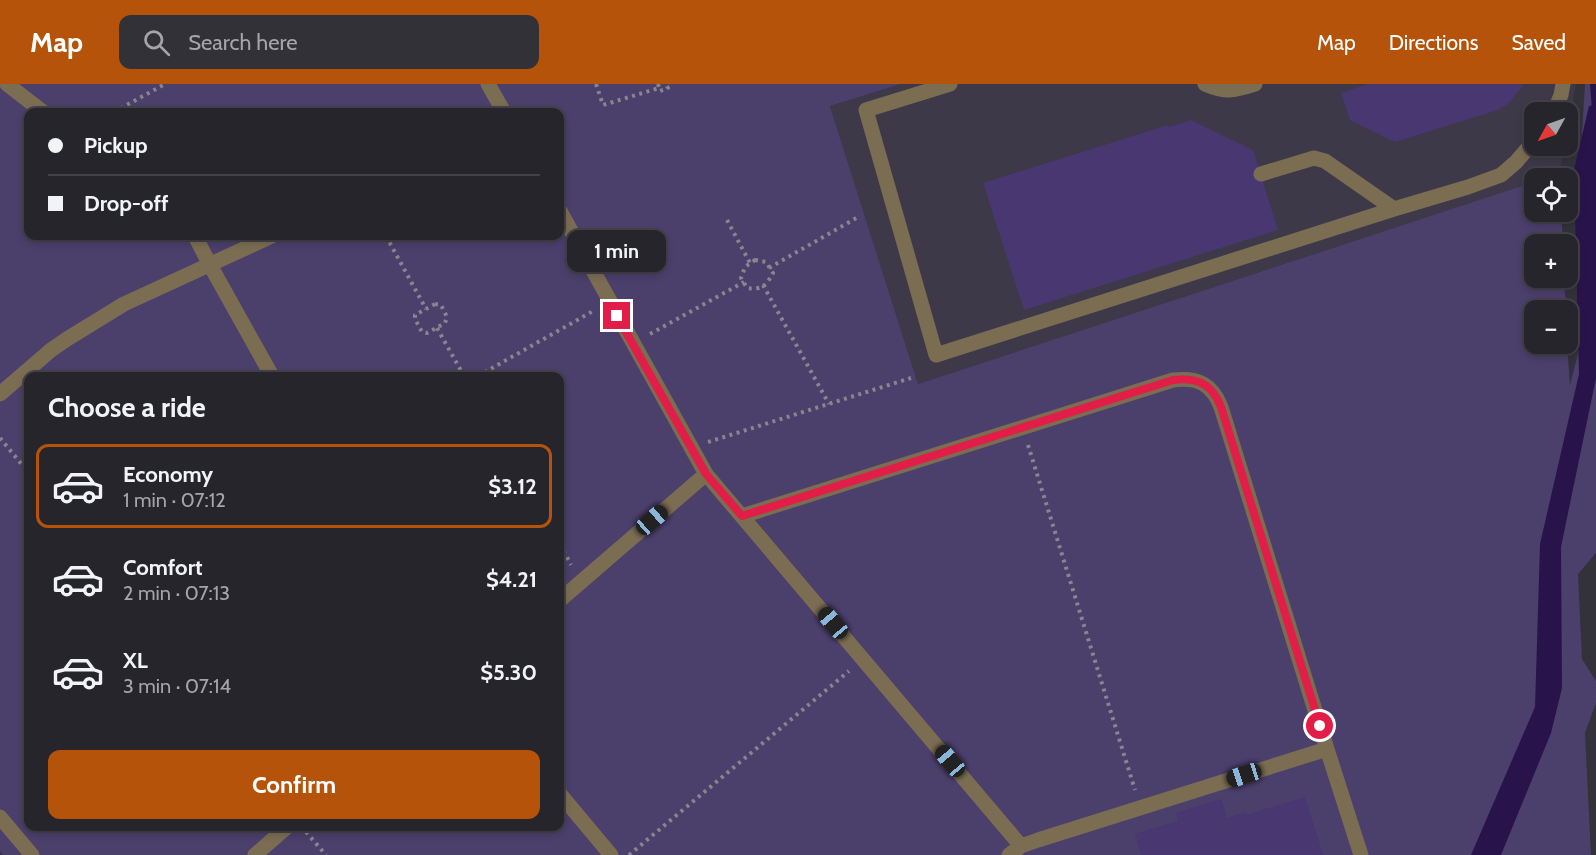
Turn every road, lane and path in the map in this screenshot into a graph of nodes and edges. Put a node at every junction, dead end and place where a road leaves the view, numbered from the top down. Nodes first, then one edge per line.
1 (7, 84) edge
2 (165, 84) edge
3 (488, 84) edge
4 (597, 84) edge
5 (668, 84) edge
6 (950, 84) edge
7 (1205, 84) edge
8 (1255, 84) edge
9 (1563, 84) edge
10 (658, 86) edge
11 (1558, 102) edge
12 (38, 108) edge
13 (121, 108) edge
14 (497, 108) edge
15 (1524, 153) edge
16 (1261, 174) dead end
17 (1394, 209) junction
18 (858, 217) dead end
19 (564, 218) edge
20 (727, 220) dead end
21 (197, 240) edge
22 (264, 240) edge
23 (388, 240) edge
24 (750, 263) junction
25 (210, 266) junction
26 (769, 268) junction
27 (744, 282) junction
28 (763, 285) junction
29 (610, 301) junction
30 (426, 309) junction
31 (436, 328) junction
32 (633, 344) junction
33 (26, 372) edge
34 (270, 372) edge
35 (462, 372) edge
36 (485, 372) edge
37 (24, 373) edge
38 (911, 378) dead end
39 (0, 394) edge
40 (829, 404) junction
41 (1023, 427) junction
42 (0, 438) edge
43 (690, 448) junction
44 (24, 467) edge
45 (706, 474) junction
46 (742, 516) junction
47 (564, 597) edge
48 (864, 659) junction
49 (1327, 749) junction
50 (564, 799) edge
51 (1140, 808) junction
52 (0, 817) edge
53 (282, 831) edge
54 (306, 831) edge
55 (1015, 850) edge
56 (32, 855) edge
57 (255, 855) edge
58 (326, 855) edge
59 (611, 855) edge
60 (628, 855) edge
61 (1361, 855) edge

1 - 12 lane
2 - 13 path
3 - 14 lane
4 - 10 path
5 - 10 path
6 - 17 lane
7 - 8 lane
9 - 11 lane
15 - 17 lane
16 - 17 lane
18 - 26 path
19 - 29 lane
20 - 24 path
21 - 25 lane
22 - 25 lane
23 - 30 path
24 - 26 path
24 - 27 path
25 - 33 lane
25 - 34 lane
26 - 28 path
27 - 28 path
27 - 32 path
28 - 40 path
29 - 32 lane
29 - 36 path
30 - 31 path
30 - 31 path
31 - 35 path
32 - 43 lane
37 - 39 lane
38 - 40 path
40 - 43 path
41 - 46 lane
41 - 49 lane
41 - 51 path
42 - 44 path
43 - 45 lane
45 - 46 lane
45 - 47 lane
46 - 48 lane
48 - 55 lane
48 - 60 path
49 - 51 lane
49 - 61 lane
50 - 59 lane
51 - 55 lane
52 - 56 lane
53 - 57 lane
54 - 58 path

